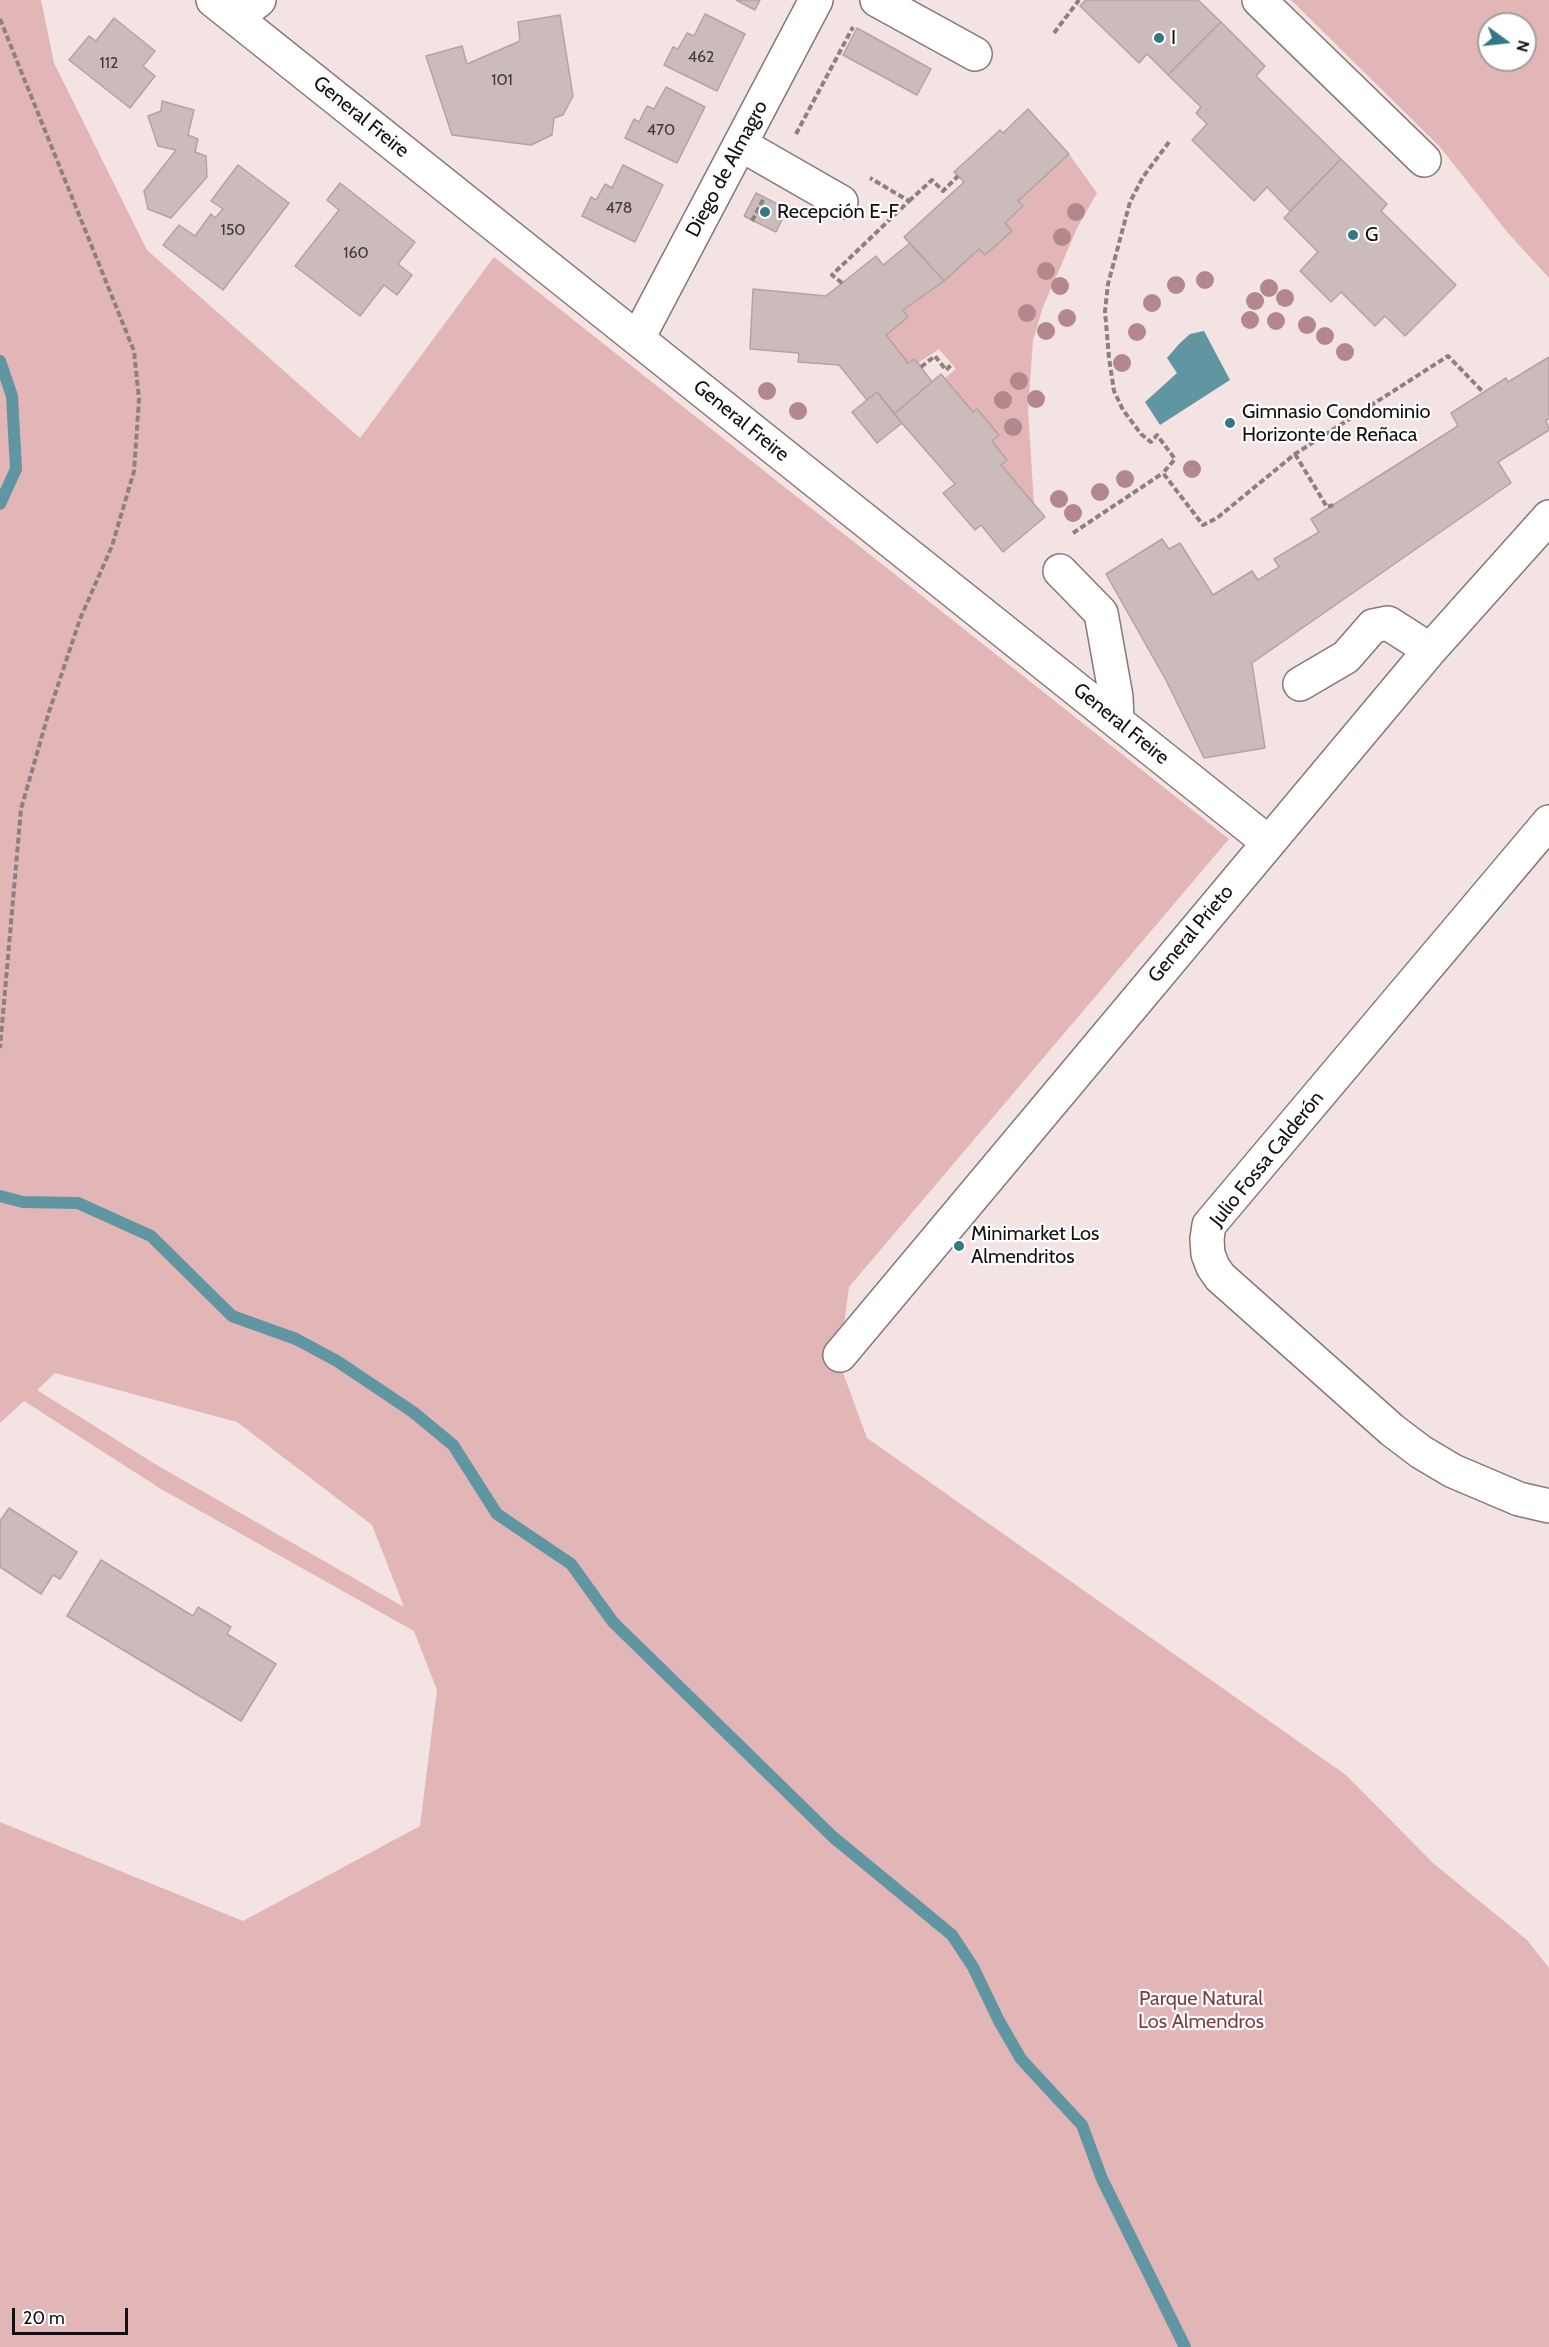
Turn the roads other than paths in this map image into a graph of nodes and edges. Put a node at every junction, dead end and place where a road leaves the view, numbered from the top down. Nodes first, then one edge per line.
1 (816, 0) edge
2 (1259, 0) edge
3 (236, 6) edge
4 (867, 9) edge
5 (975, 54) dead end
6 (740, 144) junction
7 (1424, 160) dead end
8 (841, 202) dead end
9 (638, 338) junction
10 (1549, 518) edge
11 (1060, 571) dead end
12 (1430, 650) junction
13 (1300, 684) dead end
14 (1117, 720) junction
15 (1549, 822) edge
16 (1268, 842) junction
17 (840, 1355) dead end
18 (1549, 1506) edge

1 - 6 street, Diego de Almagro
2 - 7 street
3 - 9 street, General Freire
4 - 5 street
6 - 8 street
6 - 9 street, Diego de Almagro
9 - 14 street, General Freire
10 - 12 street, General Prieto
11 - 14 street
12 - 13 street
12 - 16 street, General Prieto
14 - 16 street, General Freire
15 - 18 street, Julio Fossa Calderón
16 - 17 street, General Prieto

